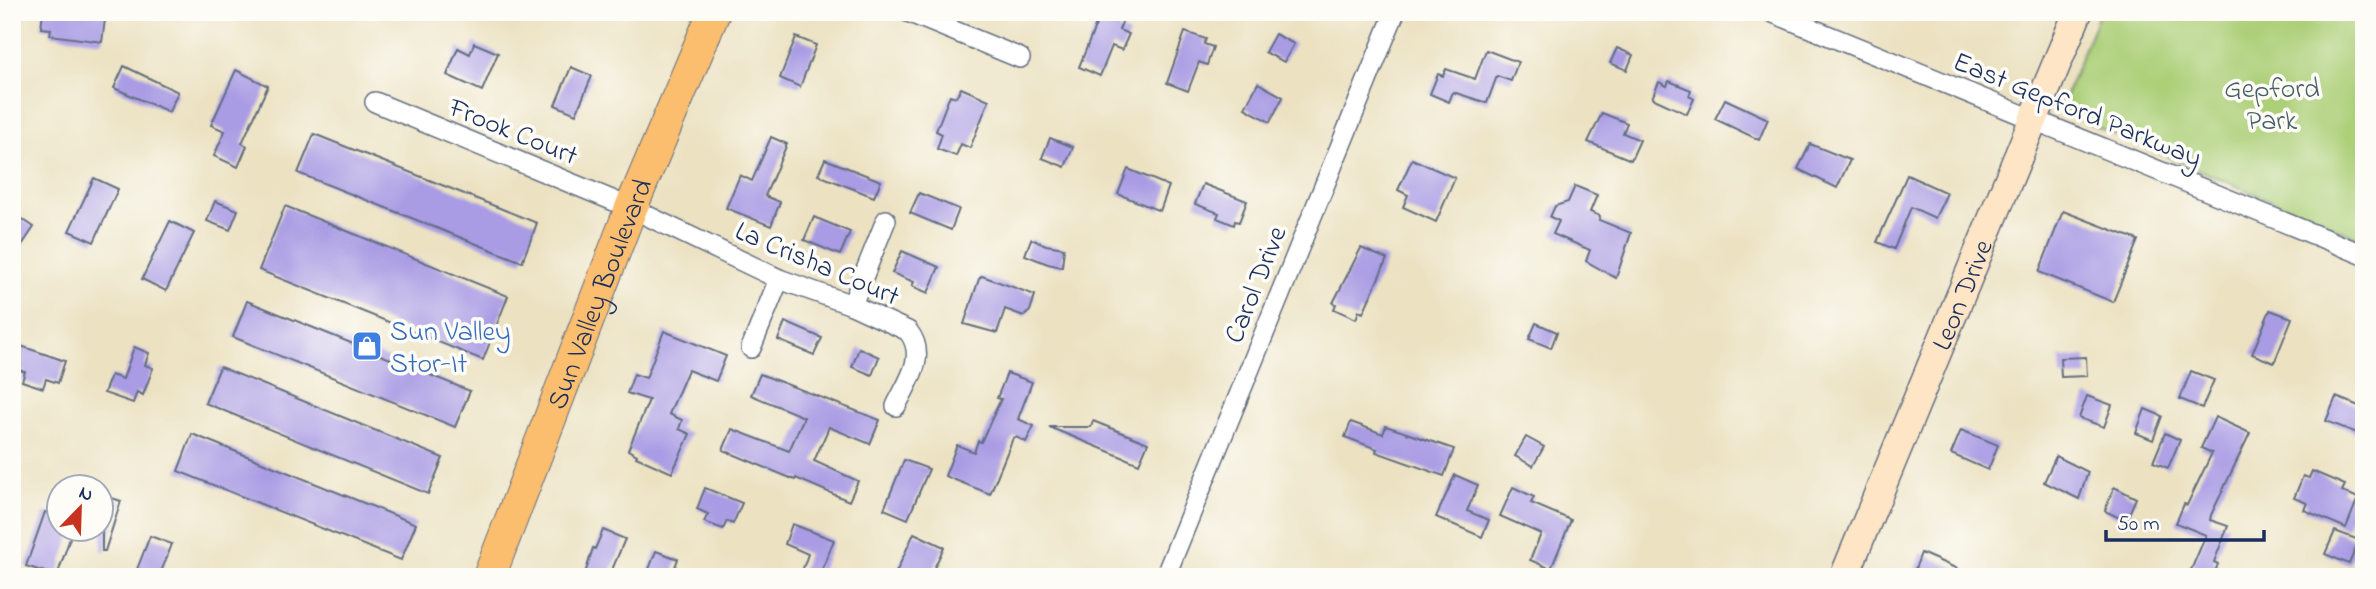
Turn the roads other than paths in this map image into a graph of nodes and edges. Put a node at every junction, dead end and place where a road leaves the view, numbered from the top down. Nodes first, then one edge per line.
1 (714, 12) edge
2 (908, 12) edge
3 (1395, 12) edge
4 (1771, 12) edge
5 (2078, 12) edge
6 (1020, 58) dead end
7 (375, 102) dead end
8 (2034, 120) junction
9 (631, 208) junction
10 (886, 220) dead end
11 (2364, 255) edge
12 (779, 279) junction
13 (852, 305) junction
14 (751, 348) dead end
15 (896, 406) dead end
16 (491, 576) edge
17 (1165, 577) edge
18 (1844, 577) edge

1 - 9 main road, Sun Valley Boulevard
2 - 6 street
3 - 17 street, Carol Drive
4 - 8 street, East Gepford Parkway
5 - 8 street, Leon Drive
7 - 9 street, Frook Court
8 - 11 street, East Gepford Parkway
8 - 18 street, Leon Drive
9 - 12 street, La Crisha Court
9 - 16 main road, Sun Valley Boulevard
10 - 13 street
12 - 13 street, La Crisha Court
12 - 14 street
13 - 15 street, La Crisha Court

